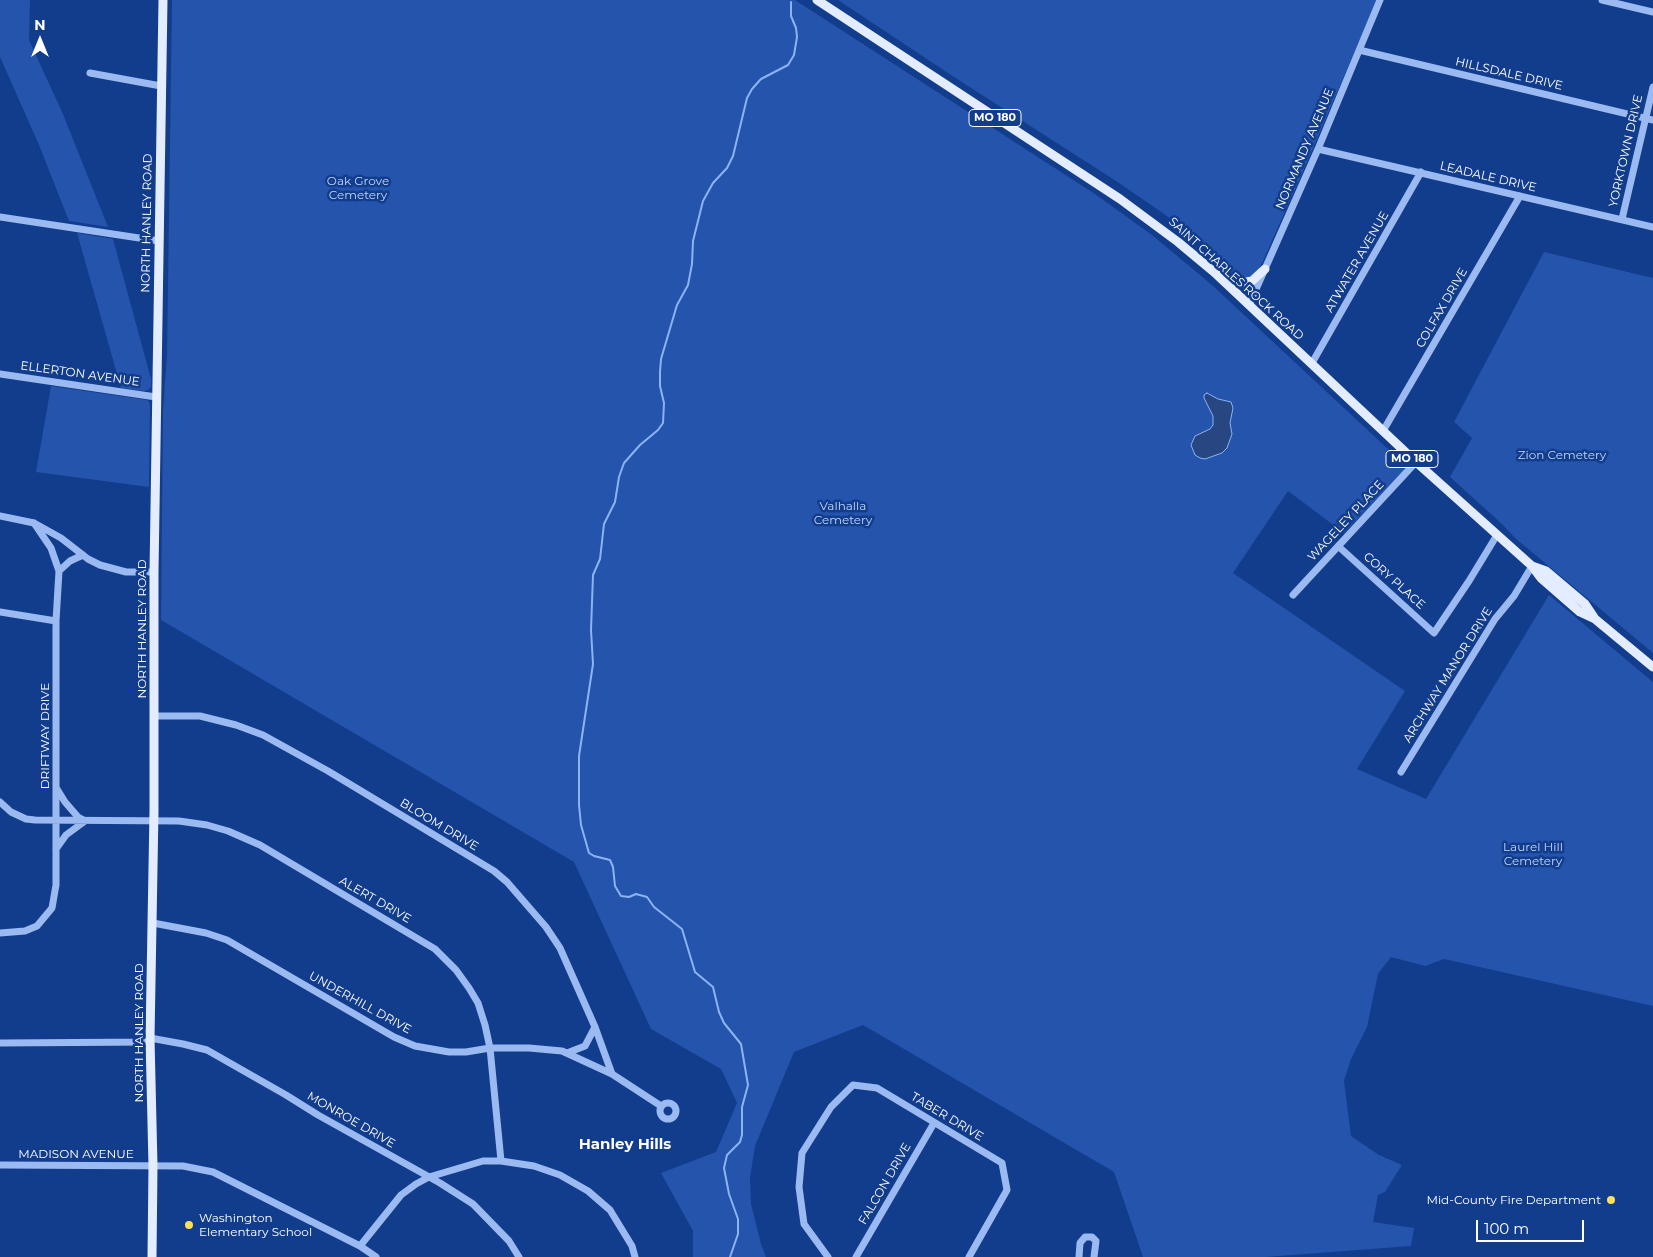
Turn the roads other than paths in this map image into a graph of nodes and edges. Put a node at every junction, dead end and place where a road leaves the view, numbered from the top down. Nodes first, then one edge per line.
1 (163, 0) edge
2 (817, 0) edge
3 (1380, 0) edge
4 (1602, 0) edge
5 (1653, 12) edge
6 (1359, 50) junction
7 (90, 73) dead end
8 (162, 86) junction
9 (1653, 88) edge
10 (1650, 119) edge
11 (1318, 149) junction
12 (1421, 172) junction
13 (1520, 196) junction
14 (0, 217) edge
15 (1622, 220) junction
16 (1653, 227) edge
17 (159, 241) junction
18 (1265, 269) junction
19 (1220, 278) junction
20 (1249, 306) junction
21 (1312, 363) junction
22 (0, 374) edge
23 (156, 397) junction
24 (1383, 431) junction
25 (1416, 462) junction
26 (0, 516) edge
27 (34, 523) junction
28 (1497, 535) junction
29 (1338, 546) junction
30 (83, 555) junction
31 (1532, 566) junction
32 (59, 572) junction
33 (154, 572) junction
34 (1293, 595) dead end
35 (0, 612) edge
36 (56, 621) junction
37 (1653, 666) edge
38 (154, 716) junction
39 (1401, 772) dead end
40 (56, 784) junction
41 (0, 802) edge
42 (154, 820) junction
43 (56, 821) junction
44 (85, 821) junction
45 (56, 849) junction
46 (153, 923) junction
47 (0, 933) edge
48 (595, 1027) junction
49 (150, 1040) junction
50 (0, 1043) edge
51 (490, 1048) junction
52 (567, 1053) junction
53 (612, 1074) junction
54 (661, 1106) dead end
55 (934, 1123) junction
56 (501, 1160) junction
57 (0, 1165) edge
58 (153, 1166) junction
59 (429, 1176) junction
60 (360, 1246) junction
61 (152, 1257) edge
62 (376, 1257) edge
63 (519, 1257) edge
64 (635, 1257) edge
65 (828, 1257) edge
66 (856, 1257) edge
67 (969, 1257) edge
68 (1079, 1257) edge
69 (1094, 1257) edge

1 - 8 main road, NORTH HANLEY ROAD
2 - 19 main road, SAINT CHARLES ROCK ROAD / MO 180
3 - 6 street, NORMANDY AVENUE
4 - 5 street
6 - 10 street, HILLSDALE DRIVE
6 - 11 street, NORMANDY AVENUE
7 - 8 street
8 - 17 main road, NORTH HANLEY ROAD
9 - 10 street, YORKTOWN DRIVE
10 - 15 street, YORKTOWN DRIVE
11 - 12 street, LEADALE DRIVE
11 - 18 street, NORMANDY AVENUE
12 - 13 street, LEADALE DRIVE
12 - 21 street, ATWATER AVENUE
13 - 15 street, LEADALE DRIVE
13 - 24 street, COLFAX DRIVE
14 - 17 street
15 - 16 street, LEADALE DRIVE
17 - 23 main road, NORTH HANLEY ROAD
18 - 19 main road
18 - 20 street, NORMANDY AVENUE
19 - 20 main road, SAINT CHARLES ROCK ROAD / MO 180
20 - 21 main road, SAINT CHARLES ROCK ROAD / MO 180
21 - 24 main road, SAINT CHARLES ROCK ROAD / MO 180
22 - 23 street, ELLERTON AVENUE
23 - 33 main road, NORTH HANLEY ROAD
24 - 25 main road, SAINT CHARLES ROCK ROAD / MO 180
25 - 28 main road, SAINT CHARLES ROCK ROAD / MO 180
25 - 29 street, WAGELEY PLACE
26 - 27 street
27 - 30 street
27 - 32 street, DRIFTWAY DRIVE
28 - 29 street, CORY PLACE
28 - 31 main road, SAINT CHARLES ROCK ROAD / MO 180
29 - 34 street, WAGELEY PLACE
30 - 32 street
30 - 33 street
31 - 37 main road, SAINT CHARLES ROCK ROAD / MO 180
31 - 39 street, ARCHWAY MANOR DRIVE
32 - 36 street, DRIFTWAY DRIVE
33 - 38 main road, NORTH HANLEY ROAD
35 - 36 street
36 - 40 street, DRIFTWAY DRIVE
38 - 42 main road, NORTH HANLEY ROAD
38 - 48 street, BLOOM DRIVE
40 - 43 street, DRIFTWAY DRIVE
40 - 44 street
41 - 43 street, ALERT DRIVE
42 - 44 street, ALERT DRIVE
42 - 46 main road, NORTH HANLEY ROAD
42 - 51 street, ALERT DRIVE
43 - 44 street, ALERT DRIVE
43 - 45 street, DRIFTWAY DRIVE
44 - 45 street
45 - 47 street, DRIFTWAY DRIVE
46 - 49 main road, NORTH HANLEY ROAD
46 - 51 street, UNDERHILL DRIVE
48 - 52 street
48 - 53 street, BLOOM DRIVE
49 - 50 street, MONROE DRIVE
49 - 58 main road, NORTH HANLEY ROAD
49 - 59 street, MONROE DRIVE
51 - 52 street, UNDERHILL DRIVE
51 - 56 street, ALERT DRIVE
52 - 53 street, UNDERHILL DRIVE
53 - 54 street, UNDERHILL DRIVE
55 - 65 street, TABER DRIVE
55 - 66 street, FALCON DRIVE
55 - 67 street, TABER DRIVE
56 - 59 street
56 - 64 street
57 - 58 street, MADISON AVENUE
58 - 60 street, MADISON AVENUE
58 - 61 main road, NORTH HANLEY ROAD
59 - 60 street
59 - 63 street, MONROE DRIVE
60 - 62 street, MADISON AVENUE
68 - 69 street

